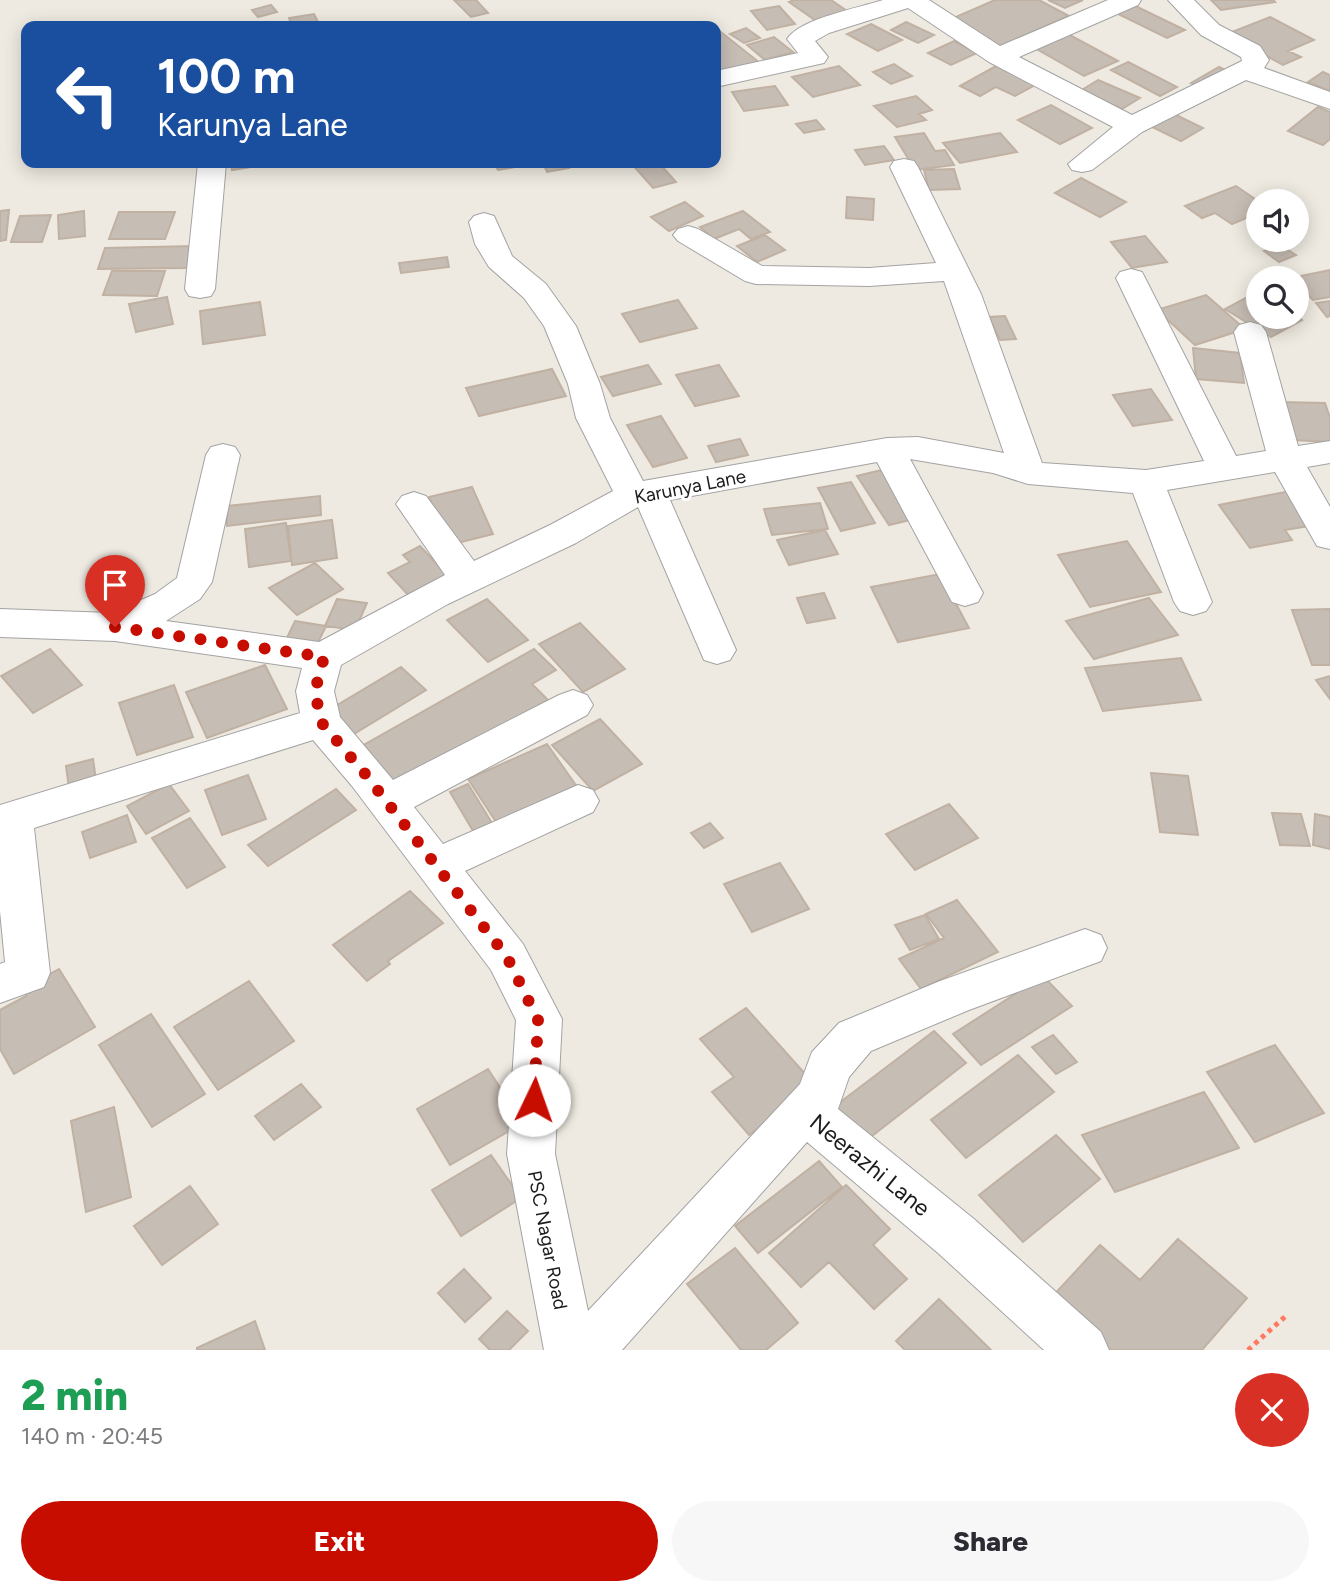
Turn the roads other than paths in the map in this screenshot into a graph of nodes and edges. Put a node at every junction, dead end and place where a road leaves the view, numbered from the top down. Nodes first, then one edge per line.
1 (910, 0) edge
2 (1129, 0) edge
3 (1180, 0) edge
4 (998, 56) junction
5 (1244, 70) junction
6 (721, 78) edge
7 (1330, 101) edge
8 (1132, 126) junction
9 (1082, 164) dead end
10 (904, 167) dead end
11 (212, 168) edge
12 (484, 222) dead end
13 (688, 235) dead end
14 (955, 271) junction
15 (1131, 278) dead end
16 (200, 289) dead end
17 (1250, 332) dead end
18 (887, 449) junction
19 (1330, 452) edge
20 (223, 455) dead end
21 (1285, 459) junction
22 (1226, 470) junction
23 (1028, 473) junction
24 (1146, 482) junction
25 (641, 493) junction
26 (414, 504) dead end
27 (1330, 537) edge
28 (467, 579) junction
29 (965, 593) dead end
30 (1193, 602) dead end
31 (0, 623) edge
32 (115, 627) junction
33 (717, 650) dead end
34 (324, 657) junction
35 (573, 705) dead end
36 (321, 722) junction
37 (578, 801) dead end
38 (387, 802) junction
39 (6, 819) edge
40 (436, 866) junction
41 (1085, 948) dead end
42 (0, 984) edge
43 (805, 1111) junction
44 (570, 1350) edge
45 (587, 1350) edge
46 (1083, 1350) edge

1 - 4 street
1 - 6 street
2 - 4 street
3 - 5 street
4 - 8 street
5 - 7 street
5 - 8 street
8 - 9 street
10 - 14 street
11 - 16 street
12 - 25 street
13 - 14 street
14 - 23 street
15 - 22 street
17 - 21 street
18 - 23 street, Karunya Lane
18 - 25 street, Karunya Lane
18 - 29 street
19 - 21 street, Karunya Lane
20 - 32 street
21 - 22 street, Karunya Lane
21 - 27 street
22 - 24 street, Karunya Lane
23 - 24 street, Karunya Lane
24 - 30 street
25 - 28 street, Karunya Lane
25 - 33 street
26 - 28 street
28 - 34 street, Karunya Lane
31 - 32 street
32 - 34 street
34 - 36 street
35 - 38 street
36 - 38 street, PSC Nagar Road
36 - 39 street
37 - 40 street
38 - 40 street, PSC Nagar Road
39 - 42 street
40 - 44 street, PSC Nagar Road
41 - 43 street
43 - 45 street, Neerazhi Lane
43 - 46 street, Neerazhi Lane

